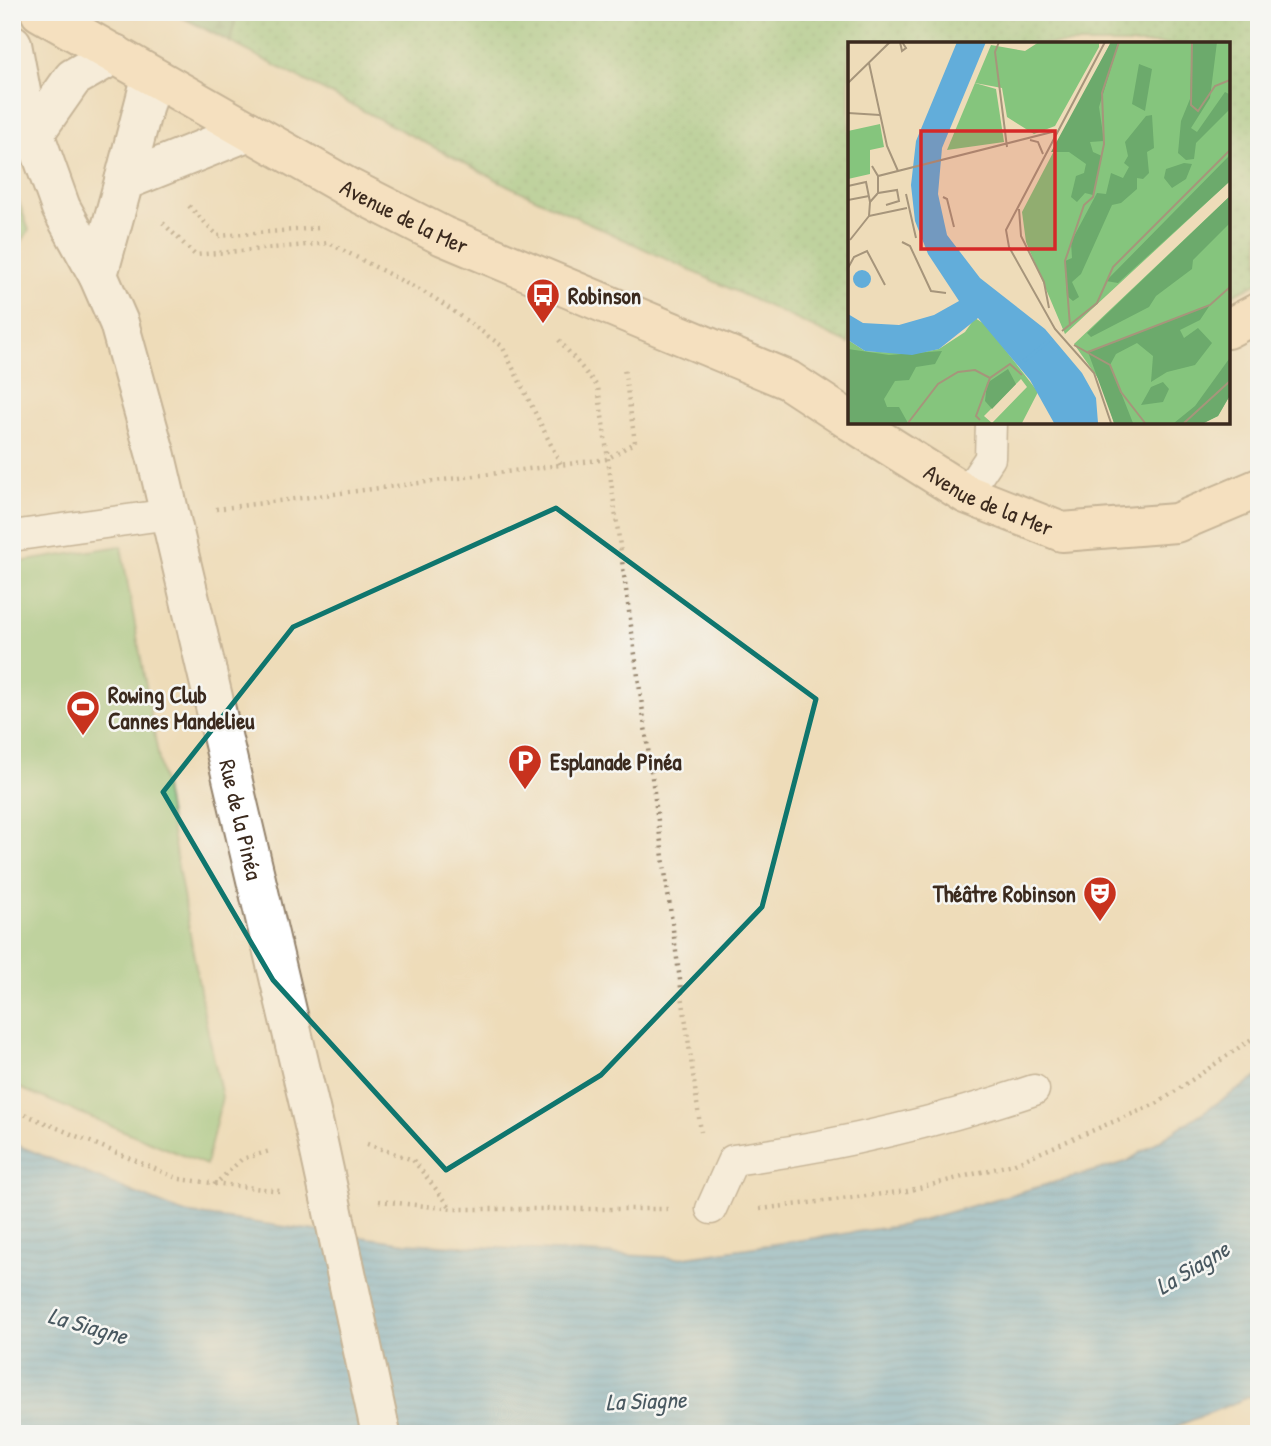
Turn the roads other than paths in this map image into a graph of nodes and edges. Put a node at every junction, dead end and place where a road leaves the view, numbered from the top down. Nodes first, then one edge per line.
1 (40, 12) edge
2 (12, 44) edge
3 (115, 54) junction
4 (151, 78) junction
5 (36, 131) junction
6 (250, 131) junction
7 (124, 181) junction
8 (98, 275) junction
9 (1259, 312) edge
10 (1229, 329) edge
11 (788, 380) junction
12 (848, 389) edge
13 (848, 419) edge
14 (856, 424) edge
15 (992, 424) edge
16 (1259, 488) edge
17 (966, 494) junction
18 (170, 514) junction
19 (12, 536) edge
20 (1034, 1090) dead end
21 (711, 1209) dead end
22 (381, 1434) edge

1 - 3 main road, Avenue de la Mer
2 - 5 street, Rue de la Pinéa
3 - 4 main road, Avenue de la Mer
3 - 5 street
4 - 6 main road, Avenue de la Mer
4 - 7 street
5 - 8 street, Rue de la Pinéa
6 - 7 street
6 - 11 main road, Avenue de la Mer
7 - 8 street
8 - 18 street, Rue de la Pinéa
9 - 10 main road
11 - 12 main road, Avenue de la Mer
11 - 13 main road, Avenue de la Mer
14 - 17 main road, Avenue de la Mer
15 - 17 lane
16 - 17 main road, Avenue de la Mer
18 - 19 lane
18 - 22 street, Rue de la Pinéa, bridge
20 - 21 lane

